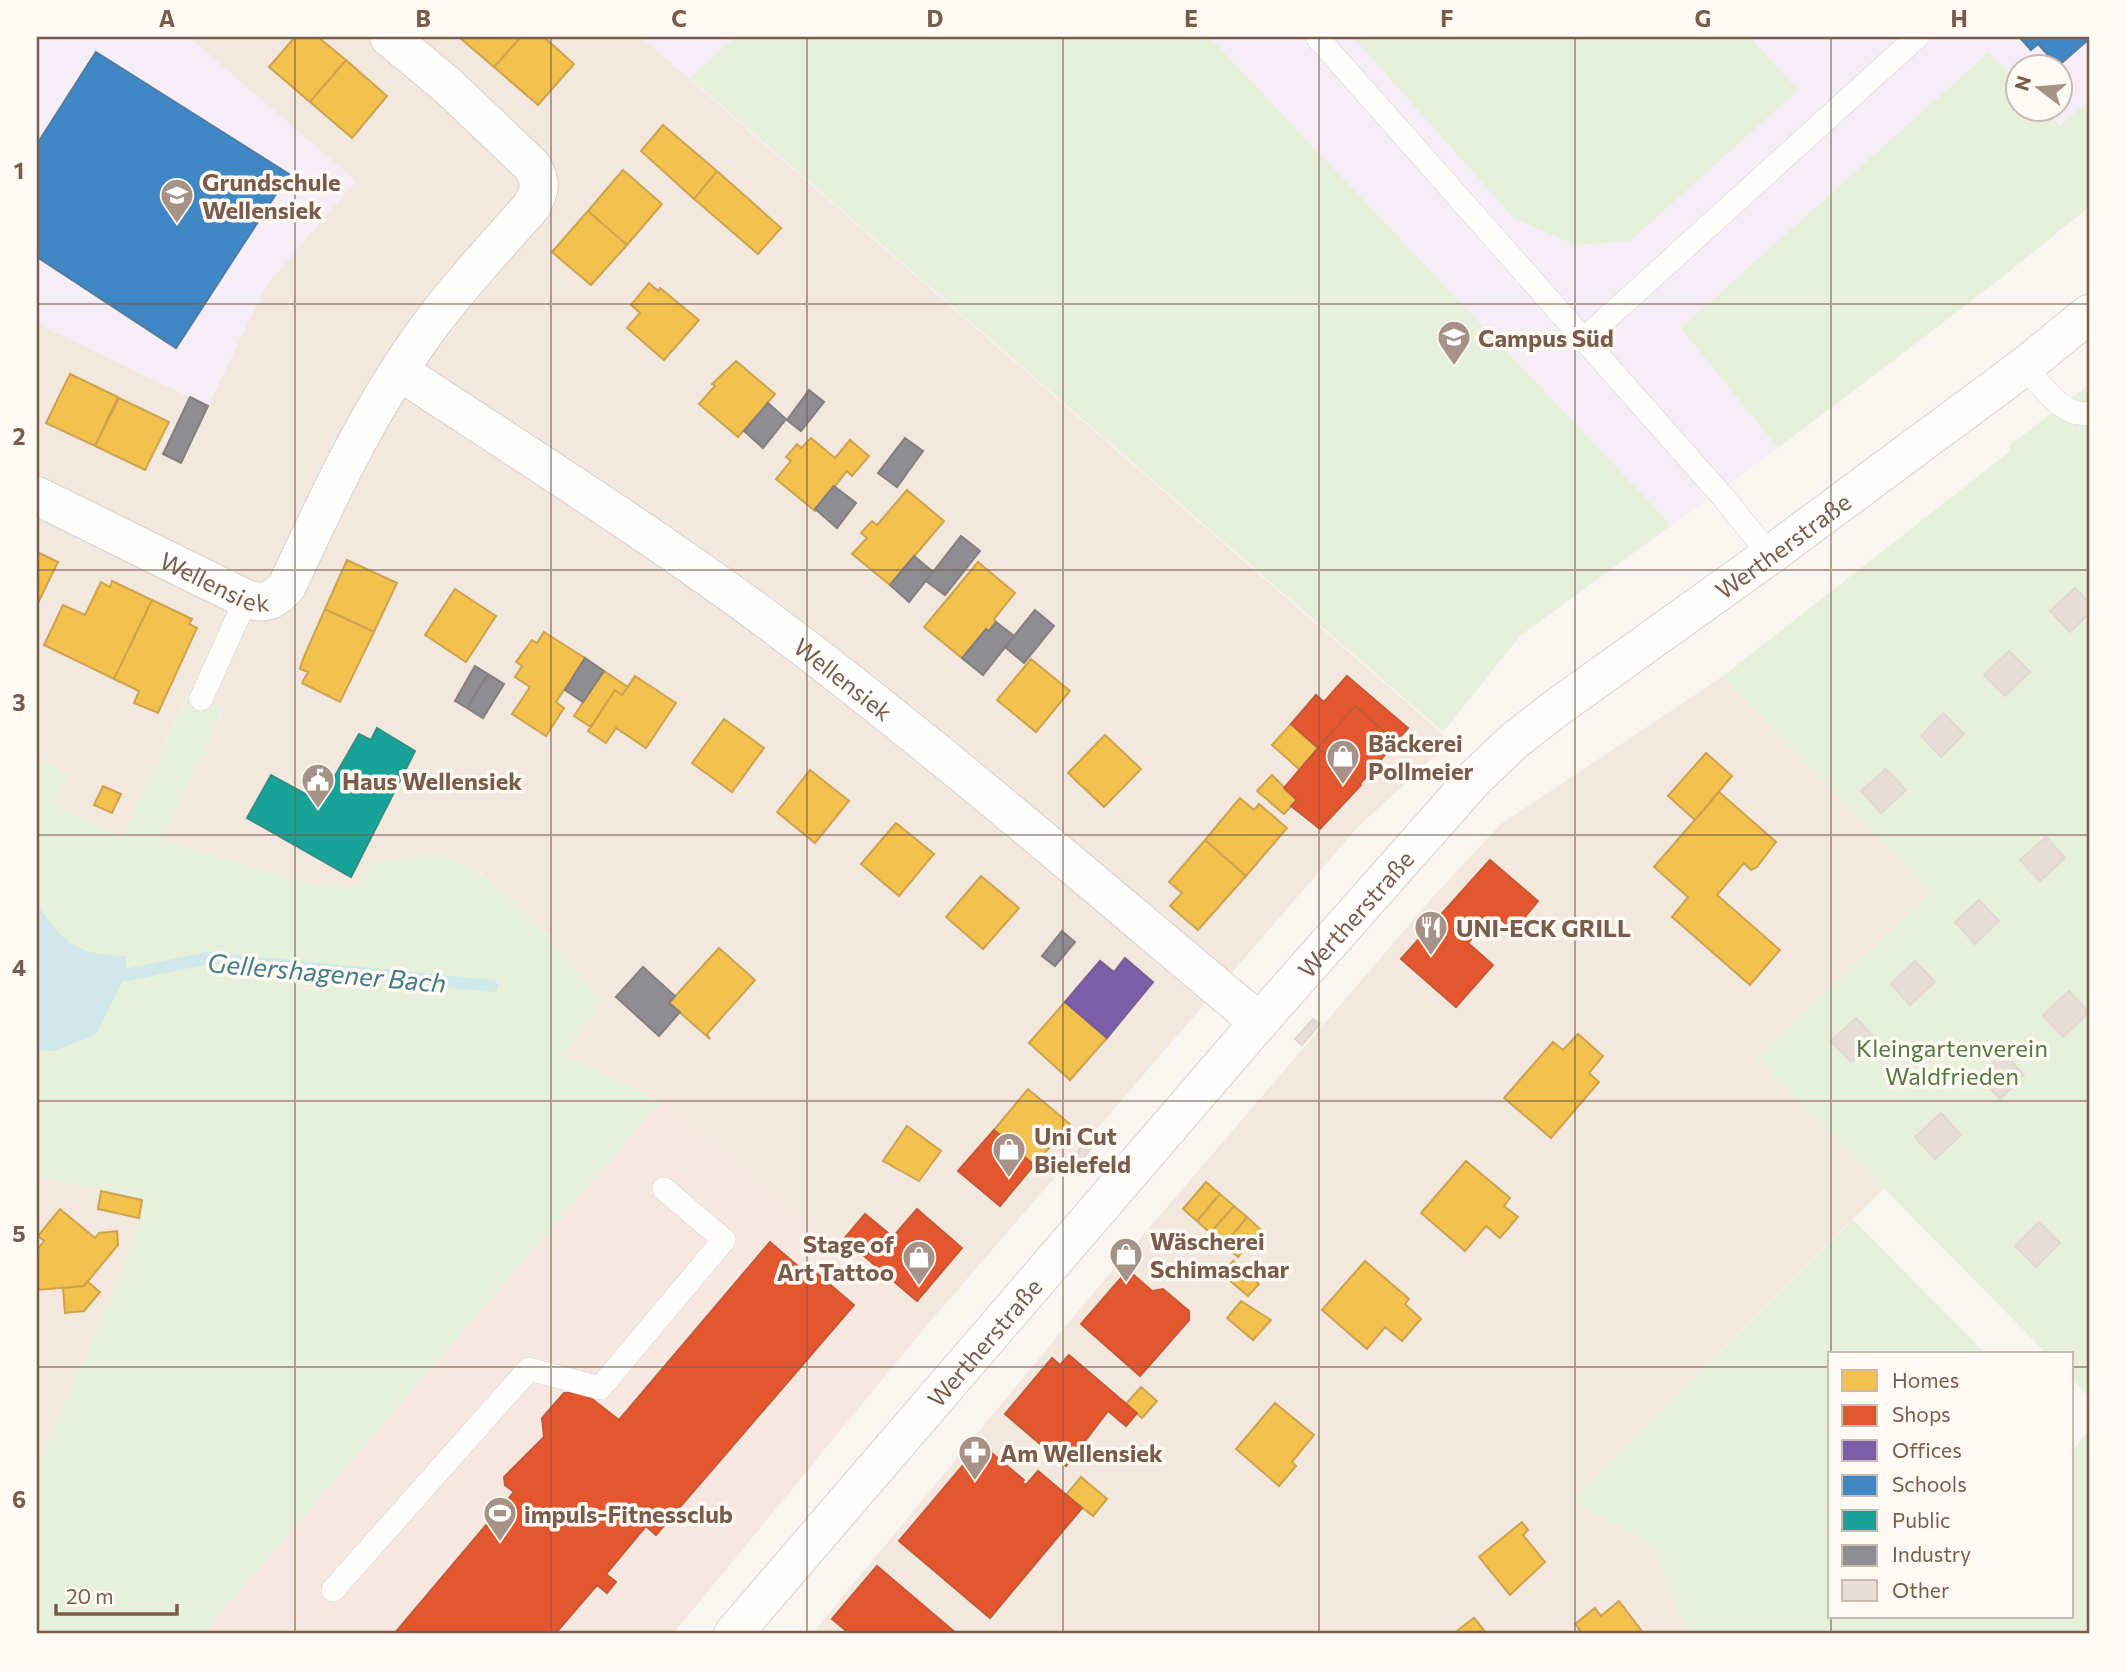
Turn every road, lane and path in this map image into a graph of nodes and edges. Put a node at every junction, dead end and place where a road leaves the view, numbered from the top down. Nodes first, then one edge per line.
1 (389, 37) edge
2 (1317, 37) edge
3 (1917, 37) edge
4 (2089, 314) edge
5 (1584, 339) junction
6 (2025, 366) junction
7 (400, 372) junction
8 (2089, 413) edge
9 (37, 496) edge
10 (1770, 555) junction
11 (246, 599) junction
12 (201, 699) dead end
13 (1259, 1021) junction
14 (664, 1189) dead end
15 (333, 1590) dead end
16 (733, 1634) edge

1 - 7 street, Wellensiek
2 - 5 lane
3 - 5 lane
4 - 6 street, Wertherstraße
5 - 10 lane
6 - 8 lane
6 - 10 street, Wertherstraße
7 - 11 street, Wellensiek
7 - 13 street, Wellensiek
9 - 11 street, Wellensiek
10 - 13 street, Wertherstraße
11 - 12 lane
13 - 16 street, Wertherstraße
14 - 15 lane

